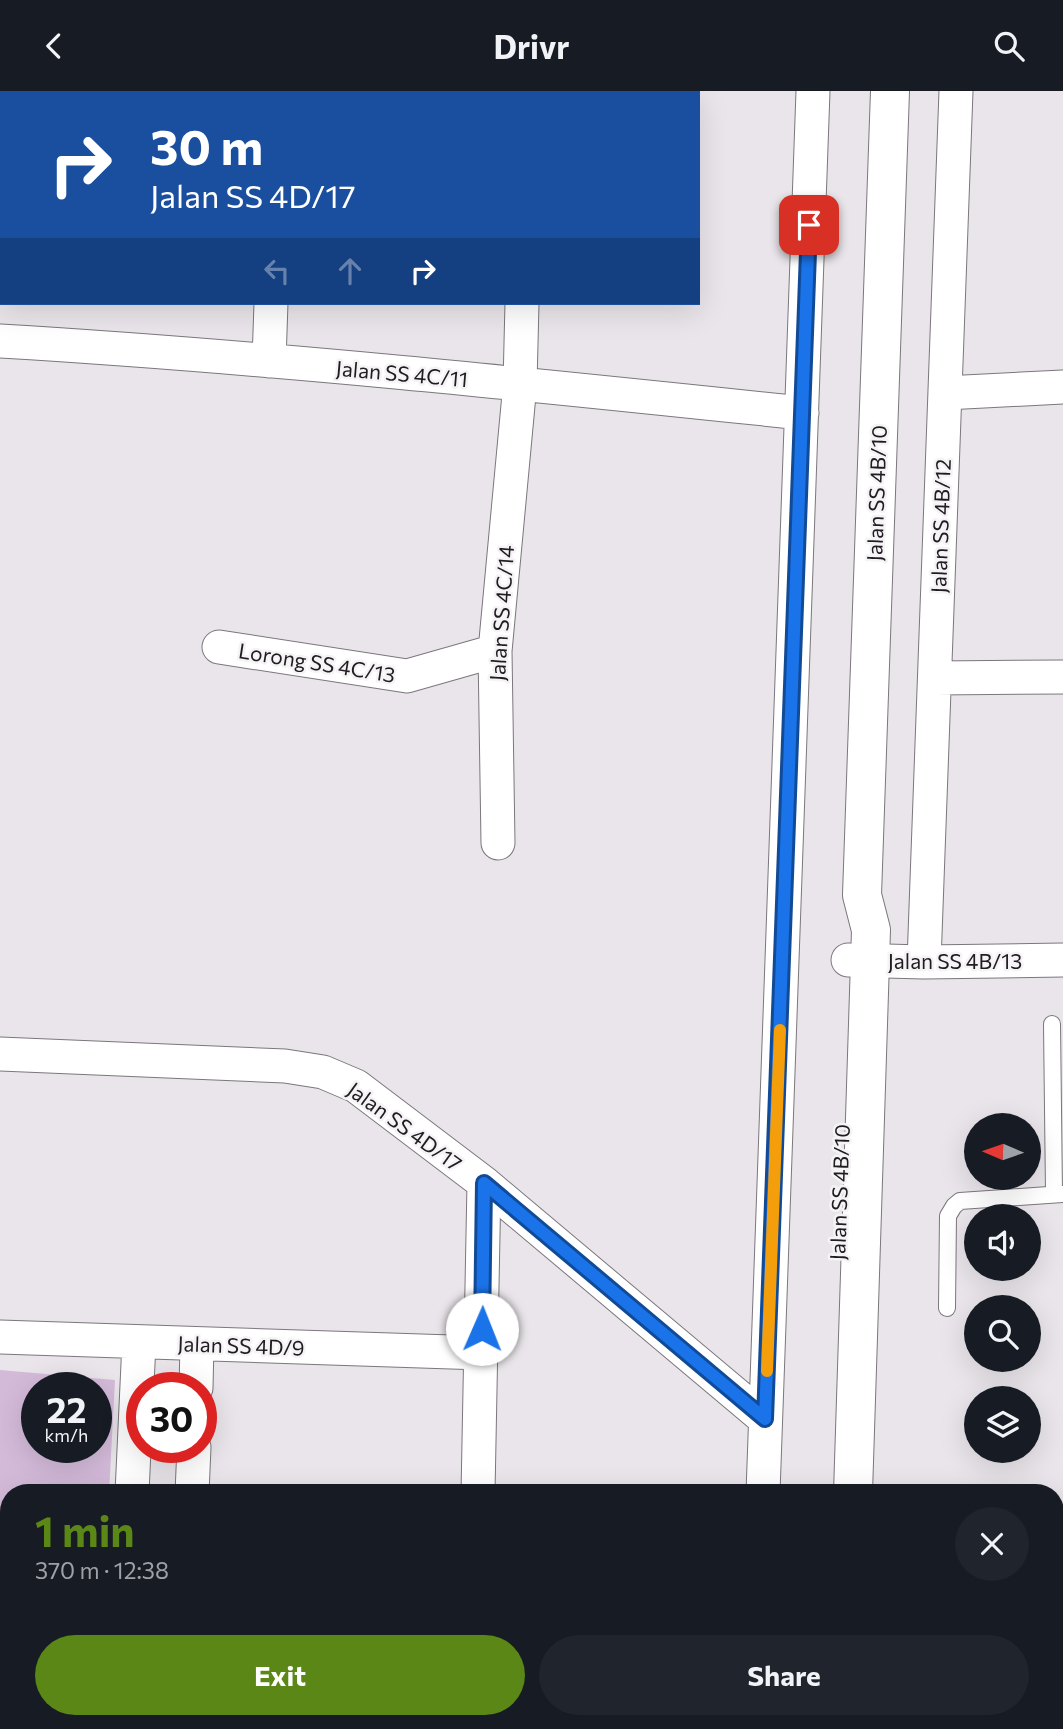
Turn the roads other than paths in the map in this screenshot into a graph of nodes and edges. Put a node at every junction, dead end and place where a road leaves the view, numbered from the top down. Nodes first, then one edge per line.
1 (813, 91) edge
2 (890, 91) edge
3 (956, 91) edge
4 (271, 305) edge
5 (522, 305) edge
6 (0, 341) edge
7 (269, 361) junction
8 (520, 384) junction
9 (1063, 387) edge
10 (944, 393) junction
11 (802, 413) junction
12 (219, 647) dead end
13 (495, 652) junction
14 (1063, 677) edge
15 (934, 678) junction
16 (498, 843) dead end
17 (859, 960) junction
18 (1063, 960) edge
19 (924, 962) junction
20 (1052, 1024) dead end
21 (0, 1054) edge
22 (484, 1183) junction
23 (1059, 1194) edge
24 (947, 1308) dead end
25 (0, 1337) edge
26 (139, 1342) junction
27 (197, 1344) junction
28 (482, 1353) junction
29 (196, 1372) edge
30 (765, 1419) junction
31 (193, 1463) edge
32 (132, 1484) edge
33 (192, 1484) edge
34 (478, 1484) edge
35 (763, 1484) edge
36 (829, 1484) edge
37 (853, 1484) edge

1 - 11 street
2 - 17 street, Jalan SS 4B/10
3 - 10 street, Jalan SS 4B/12
4 - 7 street
5 - 8 street, Jalan SS 4C/14
6 - 7 street, Jalan SS 4C/11
7 - 8 street, Jalan SS 4C/11
8 - 11 street, Jalan SS 4C/11
8 - 13 street, Jalan SS 4C/14
9 - 10 street
10 - 15 street, Jalan SS 4B/12
11 - 30 street
12 - 13 street, Lorong SS 4C/13
13 - 16 street, Jalan SS 4C/14
14 - 15 street
15 - 19 street, Jalan SS 4B/12
17 - 19 street, Jalan SS 4B/13
17 - 36 street, Jalan SS 4B/10
17 - 37 street, Jalan SS 4B/10
18 - 19 street, Jalan SS 4B/13
20 - 23 lane
21 - 22 street, Jalan SS 4D/17
22 - 28 street
22 - 30 street, Jalan SS 4D/17
23 - 24 lane
25 - 26 street, Jalan SS 4D/9
26 - 27 street, Jalan SS 4D/9
26 - 32 street
27 - 28 street, Jalan SS 4D/9
27 - 29 street
28 - 34 street
30 - 35 street
31 - 33 street

